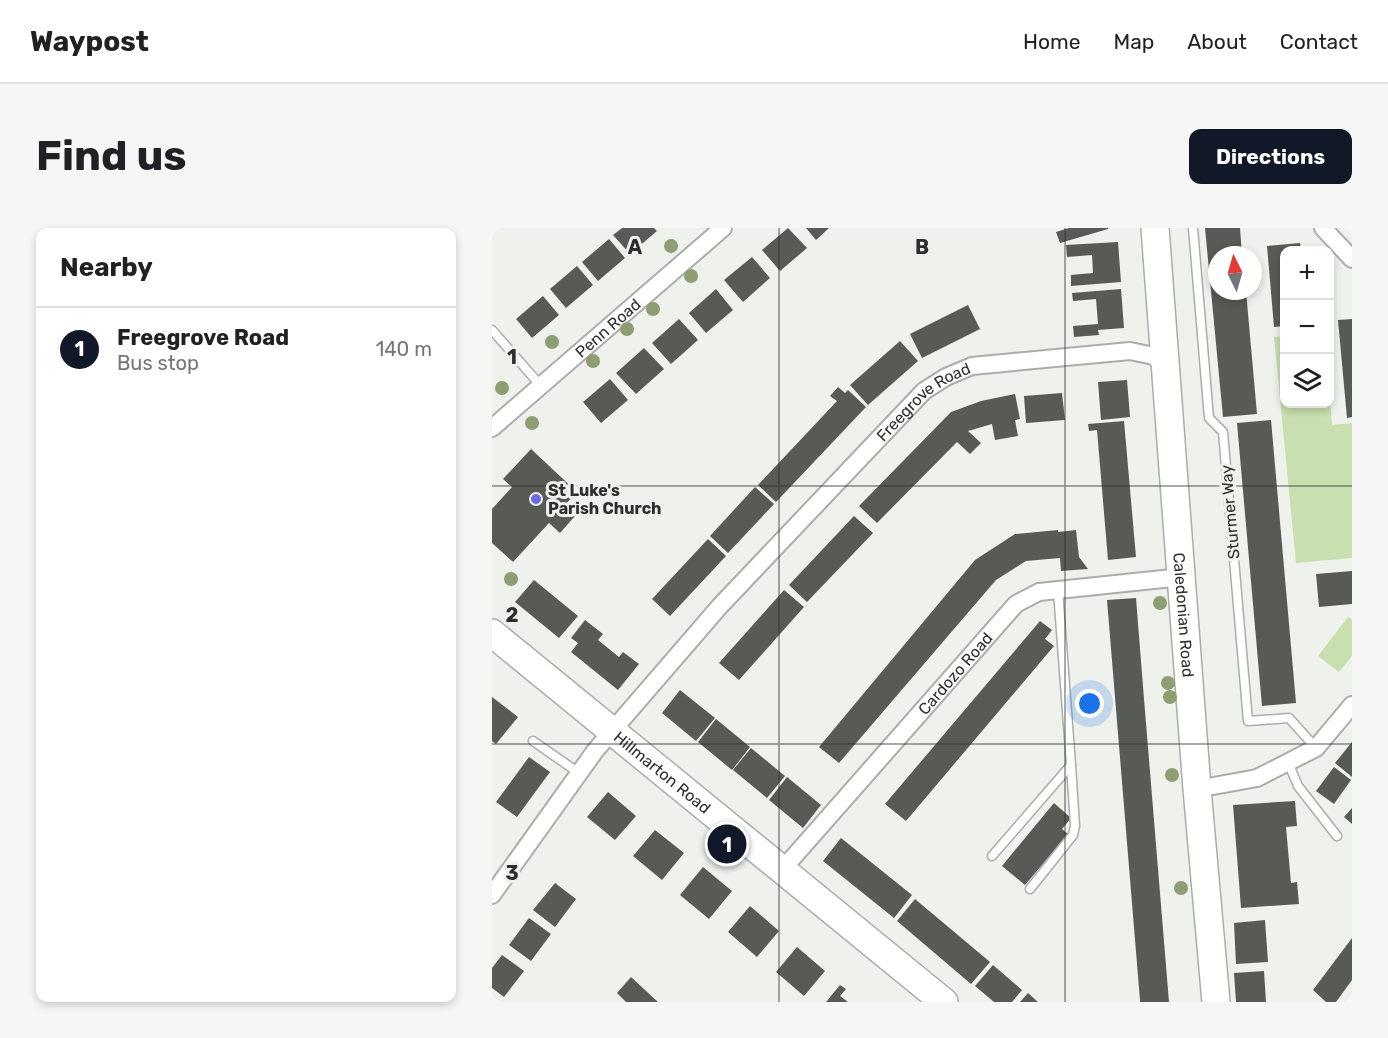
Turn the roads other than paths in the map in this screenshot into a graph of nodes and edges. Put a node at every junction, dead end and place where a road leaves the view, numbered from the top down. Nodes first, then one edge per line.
1 (723, 228) edge
2 (1155, 228) edge
3 (1192, 228) edge
4 (1323, 228) edge
5 (1352, 259) edge
6 (492, 330) edge
7 (1166, 369) junction
8 (541, 386) junction
9 (492, 428) edge
10 (1182, 577) junction
11 (1058, 591) junction
12 (492, 633) edge
13 (1352, 705) edge
14 (612, 730) junction
15 (533, 741) dead end
16 (1316, 748) junction
17 (1288, 762) junction
18 (1071, 765) junction
19 (579, 773) junction
20 (1197, 789) junction
21 (1337, 836) dead end
22 (992, 856) dead end
23 (782, 870) junction
24 (1030, 889) dead end
25 (492, 895) edge
26 (944, 1002) edge
27 (1216, 1002) edge

1 - 8 street, Penn Road
2 - 7 main road, Caledonian Road
3 - 16 lane, Sturmer Way
4 - 5 street
6 - 8 lane
7 - 10 main road, Caledonian Road
7 - 14 street, Freegrove Road
8 - 9 street, Penn Road
10 - 11 street, Cardozo Road
10 - 20 main road, Caledonian Road
11 - 18 lane
11 - 23 street, Cardozo Road
12 - 14 main road, Hillmarton Road
13 - 16 street
14 - 19 street, Freegrove Road
14 - 23 main road, Hillmarton Road
15 - 19 lane
16 - 17 street
17 - 20 street
17 - 21 lane
18 - 22 lane
18 - 24 lane
19 - 25 street, Freegrove Road
20 - 27 main road, Caledonian Road
23 - 26 main road, Hillmarton Road

